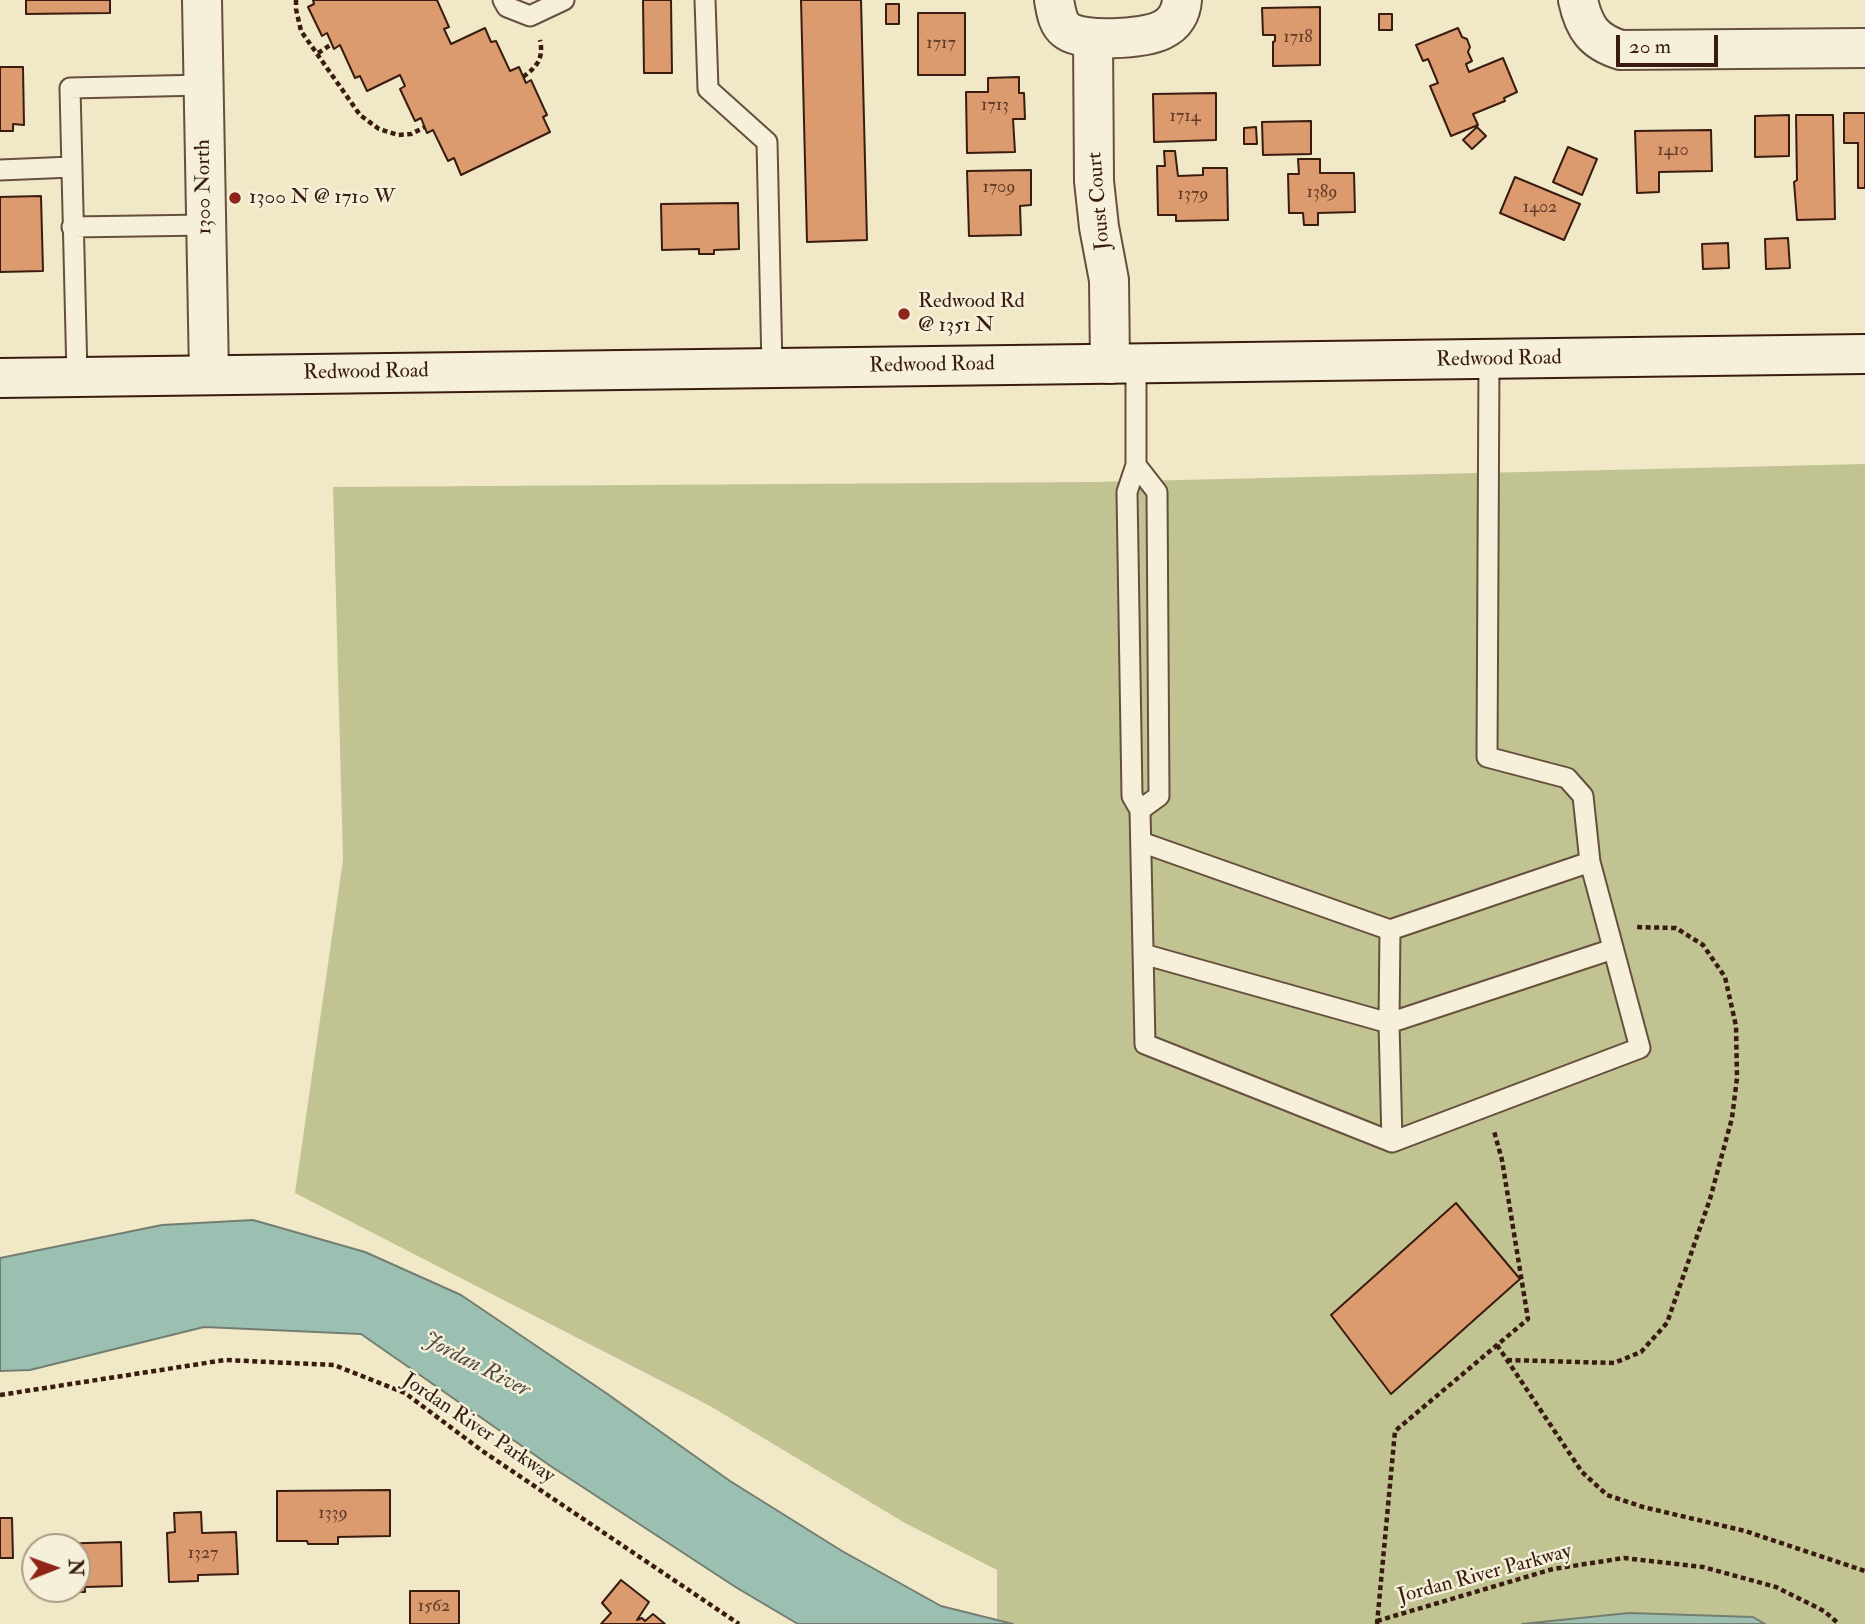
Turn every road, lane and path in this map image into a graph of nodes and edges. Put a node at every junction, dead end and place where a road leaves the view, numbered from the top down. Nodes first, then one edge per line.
1 (202, 0) edge
2 (296, 0) edge
3 (503, 0) edge
4 (564, 0) edge
5 (705, 0) edge
6 (1054, 0) edge
7 (1182, 0) edge
8 (1578, 0) edge
9 (538, 33) dead end
10 (1093, 38) junction
11 (332, 44) dead end
12 (1865, 48) edge
13 (318, 53) junction
14 (523, 77) dead end
15 (204, 85) junction
16 (425, 127) dead end
17 (72, 167) junction
18 (0, 170) edge
19 (206, 225) junction
20 (72, 227) junction
21 (1865, 354) edge
22 (1489, 360) junction
23 (1123, 364) junction
24 (772, 368) junction
25 (209, 374) junction
26 (77, 376) junction
27 (0, 378) edge
28 (1136, 465) junction
29 (1140, 810) junction
30 (1140, 842) junction
31 (1590, 862) junction
32 (1390, 930) junction
33 (1610, 940) junction
34 (1143, 954) junction
35 (1389, 1023) junction
36 (1486, 1107) junction
37 (1392, 1142) junction
38 (1497, 1345) junction
39 (1507, 1360) junction
40 (0, 1395) edge
41 (1865, 1571) edge
42 (1377, 1622) edge
43 (739, 1624) edge
44 (1839, 1624) edge

1 - 15 main road, 1300 North
2 - 13 path
3 - 4 lane
5 - 24 lane
6 - 10 main road
7 - 10 main road
8 - 12 main road
9 - 14 path
10 - 23 main road, Joust Court
11 - 13 path
13 - 16 path
15 - 17 lane
15 - 19 main road, 1300 North
17 - 18 lane
17 - 20 lane
19 - 20 lane
19 - 25 main road, 1300 North
20 - 26 lane
21 - 22 main road, Redwood Road
22 - 23 main road, Redwood Road
22 - 31 lane
23 - 24 main road, Redwood Road
23 - 28 lane
24 - 25 main road, Redwood Road
25 - 26 main road, Redwood Road
26 - 27 main road, Redwood Road
28 - 29 lane
28 - 29 lane
29 - 30 lane
30 - 32 lane
30 - 34 lane
31 - 32 lane
31 - 33 lane
32 - 35 lane
33 - 35 lane
33 - 36 lane
33 - 39 path
34 - 35 lane
34 - 37 lane
35 - 37 lane
36 - 37 lane
36 - 38 path
38 - 39 path
38 - 42 path
39 - 41 path
40 - 43 path, Jordan River Parkway
42 - 44 path, Jordan River Parkway

